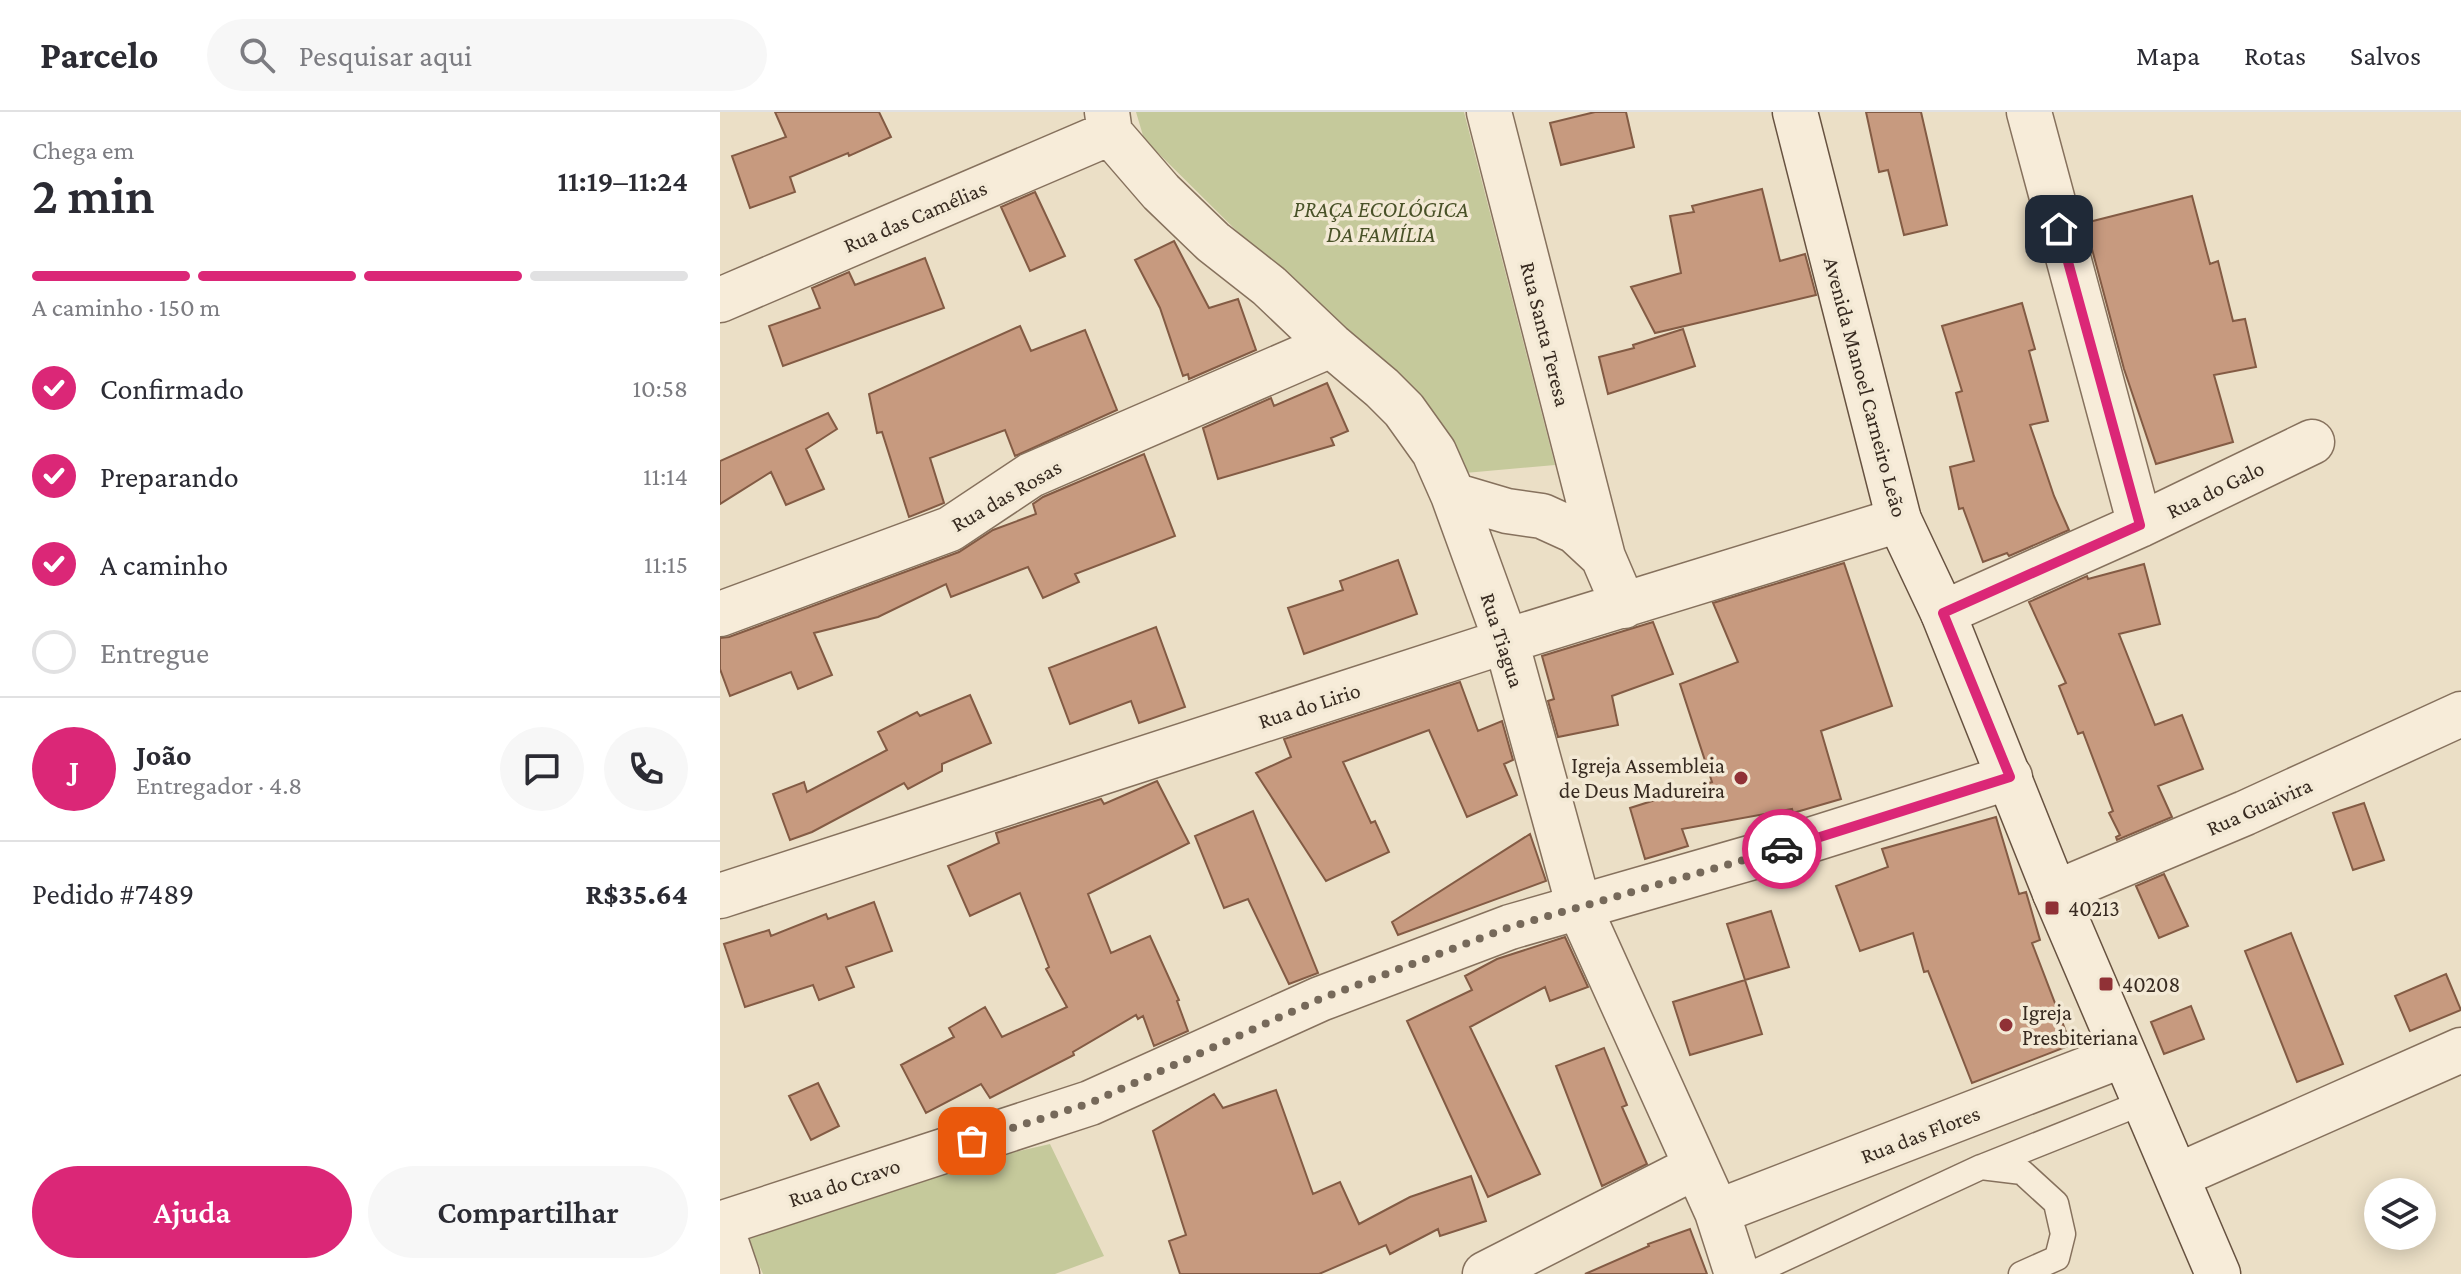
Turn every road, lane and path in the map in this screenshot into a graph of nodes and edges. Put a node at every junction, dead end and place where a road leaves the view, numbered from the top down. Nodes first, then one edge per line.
1 (1489, 112) edge
2 (1795, 112) edge
3 (2029, 112) edge
4 (1108, 122) edge
5 (720, 300) edge
6 (1331, 345) junction
7 (2312, 442) dead end
8 (1453, 495) junction
9 (1899, 520) junction
10 (2140, 525) junction
11 (1603, 557) junction
12 (1624, 606) junction
13 (1943, 613) junction
14 (720, 614) edge
15 (1506, 641) junction
16 (2461, 714) edge
17 (2010, 777) junction
18 (2055, 893) junction
19 (720, 896) edge
20 (1579, 907) junction
21 (2461, 1050) edge
22 (2123, 1055) junction
23 (2144, 1102) junction
24 (1695, 1167) junction
25 (1981, 1167) junction
26 (2177, 1176) junction
27 (1717, 1212) junction
28 (720, 1224) edge
29 (737, 1274) edge
30 (1485, 1274) edge
31 (1737, 1274) edge
32 (1751, 1274) edge
33 (2021, 1274) edge
34 (2218, 1274) edge

1 - 11 street, Rua Santa Teresa
2 - 9 street, Avenida Manoel Carneiro Leão
3 - 10 street
4 - 5 street, Rua das Camélias
4 - 6 street, Rua Tiagua
6 - 8 street, Rua Tiagua
6 - 14 street, Rua das Rosas
7 - 10 street, Rua do Galo
8 - 11 street
8 - 15 street, Rua Tiagua
9 - 12 street, Rua do Lirio
9 - 13 street, Avenida Manoel Carneiro Leão
10 - 13 street, Rua do Galo
11 - 12 street
12 - 15 street, Rua do Lirio
13 - 17 street, Avenida Manoel Carneiro Leão
15 - 19 street, Rua do Lirio
15 - 20 street, Rua Tiagua
16 - 18 street, Rua Guaivira
17 - 18 street, Avenida Manoel Carneiro Leão
17 - 20 street, Rua do Cravo
18 - 22 street, Avenida Manoel Carneiro Leão
20 - 24 street, Rua Tiagua
20 - 28 street, Rua do Cravo
21 - 26 street
22 - 23 street, Avenida Manoel Carneiro Leão
22 - 27 street, Rua das Flores
23 - 25 lane
23 - 26 street, Avenida Manoel Carneiro Leão
24 - 27 street, Rua Tiagua
24 - 30 street
25 - 32 lane
25 - 33 lane
26 - 34 street, Avenida Manoel Carneiro Leão
27 - 31 street, Rua Tiagua
28 - 29 street

